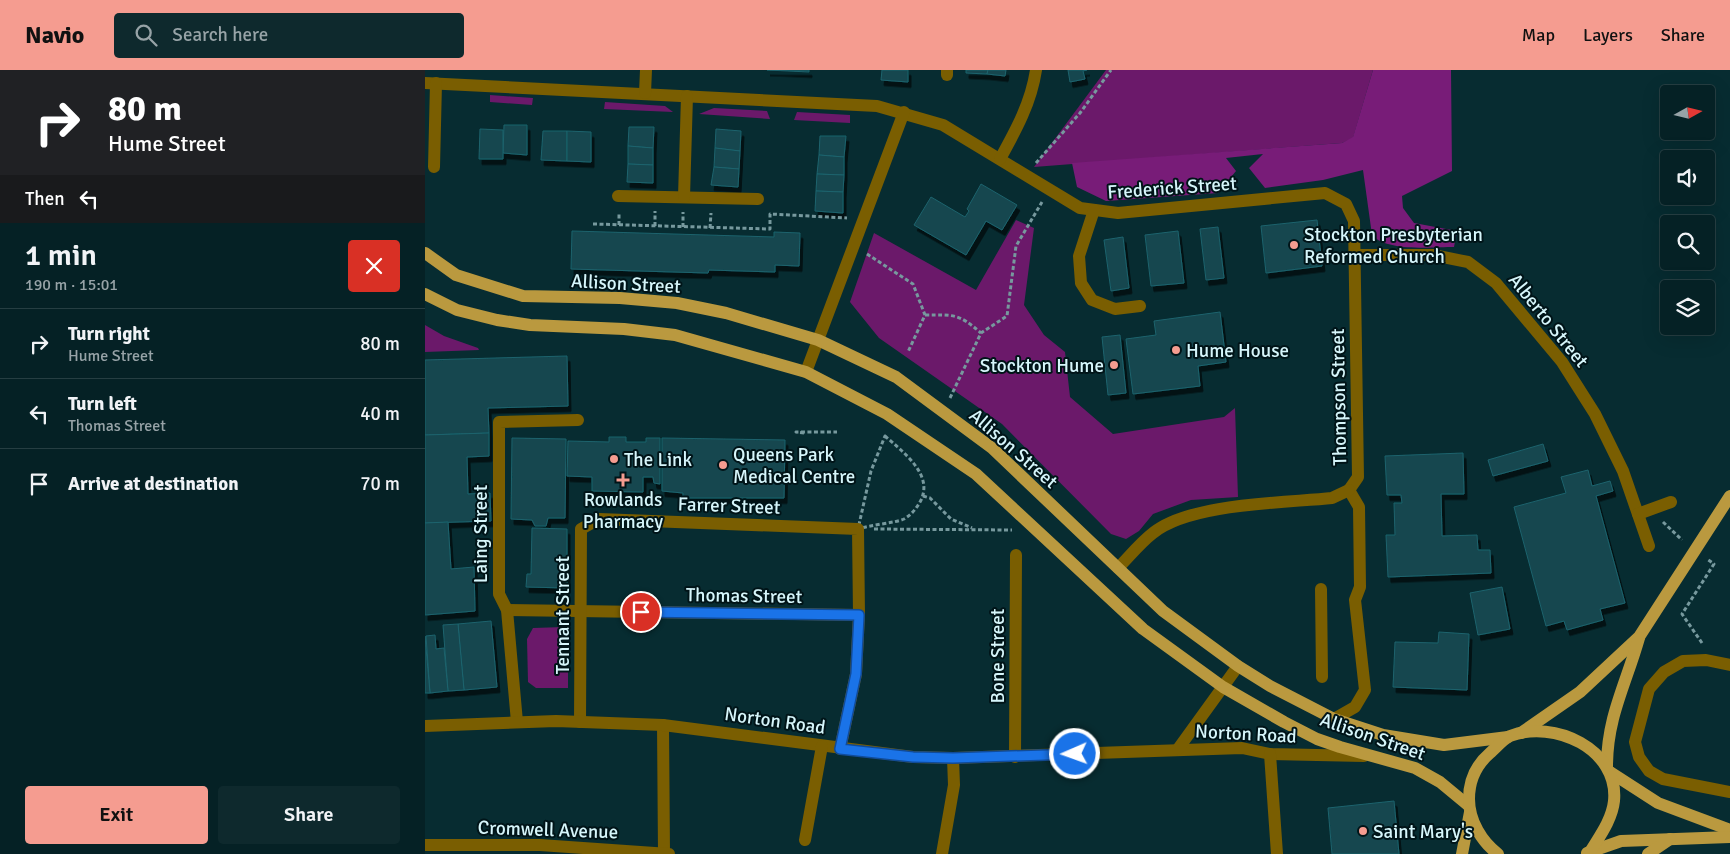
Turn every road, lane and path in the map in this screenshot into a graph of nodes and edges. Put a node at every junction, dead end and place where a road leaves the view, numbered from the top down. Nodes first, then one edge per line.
1 (646, 70) edge
2 (1036, 70) edge
3 (1111, 70) edge
4 (431, 83) edge
5 (645, 93) junction
6 (687, 96) junction
7 (903, 112) junction
8 (1000, 159) junction
9 (434, 167) dead end
10 (1025, 176) junction
11 (1048, 191) junction
12 (618, 196) dead end
13 (684, 197) junction
14 (758, 200) dead end
15 (1345, 204) joint
16 (1094, 210) junction
17 (851, 218) dead end
18 (593, 224) dead end
19 (852, 244) junction
20 (425, 253) edge
21 (1355, 255) junction
22 (425, 294) edge
23 (1140, 306) dead end
24 (925, 315) junction
25 (981, 333) junction
26 (818, 340) junction
27 (908, 352) dead end
28 (806, 372) junction
29 (943, 412) junction
30 (578, 420) dead end
31 (837, 432) dead end
32 (804, 433) dead end
33 (1349, 490) junction
34 (923, 496) junction
35 (1730, 496) edge
36 (1671, 502) dead end
37 (1638, 514) junction
38 (599, 519) joint
39 (858, 528) junction
40 (973, 528) junction
41 (1014, 530) dead end
42 (1649, 546) dead end
43 (1016, 555) dead end
44 (1117, 568) junction
45 (1321, 588) dead end
46 (507, 610) junction
47 (581, 612) junction
48 (859, 615) junction
49 (1639, 637) junction
50 (1730, 665) edge
51 (1238, 666) junction
52 (1322, 677) dead end
53 (1223, 687) junction
54 (1334, 719) junction
55 (517, 722) junction
56 (581, 722) junction
57 (663, 725) junction
58 (425, 726) edge
59 (1515, 735) junction
60 (822, 746) junction
61 (840, 749) junction
62 (1178, 749) junction
63 (1271, 754) junction
64 (1015, 757) junction
65 (1372, 757) junction
66 (953, 758) junction
67 (1609, 769) junction
68 (1730, 792) edge
69 (1469, 809) junction
70 (1730, 830) edge
71 (1730, 838) edge
72 (1670, 839) junction
73 (805, 840) dead end
74 (425, 845) edge
75 (540, 850) edge
76 (667, 853) edge
77 (1588, 853) edge
78 (942, 854) edge
79 (1277, 854) edge
80 (1462, 854) edge
81 (1498, 854) edge
82 (1648, 854) edge

1 - 5 street
2 - 8 street
3 - 10 path
4 - 5 street, Frederick Street
4 - 9 street
5 - 6 street, Frederick Street
6 - 7 street, Frederick Street
6 - 13 street
7 - 8 street, Frederick Street
7 - 19 street
8 - 10 street, Frederick Street
10 - 11 street, Frederick Street
11 - 16 street, Frederick Street
11 - 25 path
12 - 13 street
13 - 14 street
15 - 16 street, Frederick Street
15 - 21 street, Thompson Street
16 - 23 street
17 - 18 path
19 - 24 path
19 - 26 street
20 - 26 main road, Allison Street
21 - 33 street, Thompson Street
21 - 37 street, Alberto Street
22 - 28 main road, Allison Street
24 - 25 path
24 - 27 path
25 - 29 path
26 - 28 street
26 - 29 main road, Allison Street
28 - 53 main road, Allison Street
29 - 44 main road, Allison Street
30 - 46 street, Laing Street
31 - 32 path
33 - 44 street
33 - 54 street, Thompson Street
34 - 39 path
34 - 39 path
34 - 40 path
35 - 49 main road
36 - 37 street
37 - 42 street, Alberto Street
38 - 39 street, Farrer Street
38 - 47 street, Tennant Street
39 - 40 path
39 - 48 street
40 - 41 path
43 - 64 street, Bone Street
44 - 51 main road, Allison Street
45 - 52 street
46 - 47 street, Thomas Street
46 - 55 street, Laing Street
47 - 48 street, Thomas Street
47 - 56 street, Tennant Street
48 - 61 street
49 - 59 main road
49 - 67 main road
50 - 68 street
51 - 53 street, Norton Road
51 - 54 main road, Allison Street
53 - 62 street, Norton Road
53 - 65 main road, Allison Street
54 - 59 main road, Allison Street
55 - 56 street, Norton Road
55 - 58 street, Norton Road
56 - 57 street, Norton Road
57 - 60 street, Norton Road
57 - 76 street
59 - 67 main road
59 - 69 main road
60 - 61 street, Norton Road
60 - 73 street
61 - 66 street, Norton Road
62 - 63 street, Norton Road
62 - 64 street, Norton Road
63 - 65 street, Norton Road
63 - 79 street
64 - 66 street, Norton Road
65 - 69 main road, Allison Street
66 - 78 street
67 - 70 main road
67 - 77 main road
69 - 80 main road
69 - 81 main road
71 - 72 main road
72 - 77 main road
72 - 82 main road
74 - 75 street, Cromwell Avenue
75 - 76 street, Cromwell Avenue

